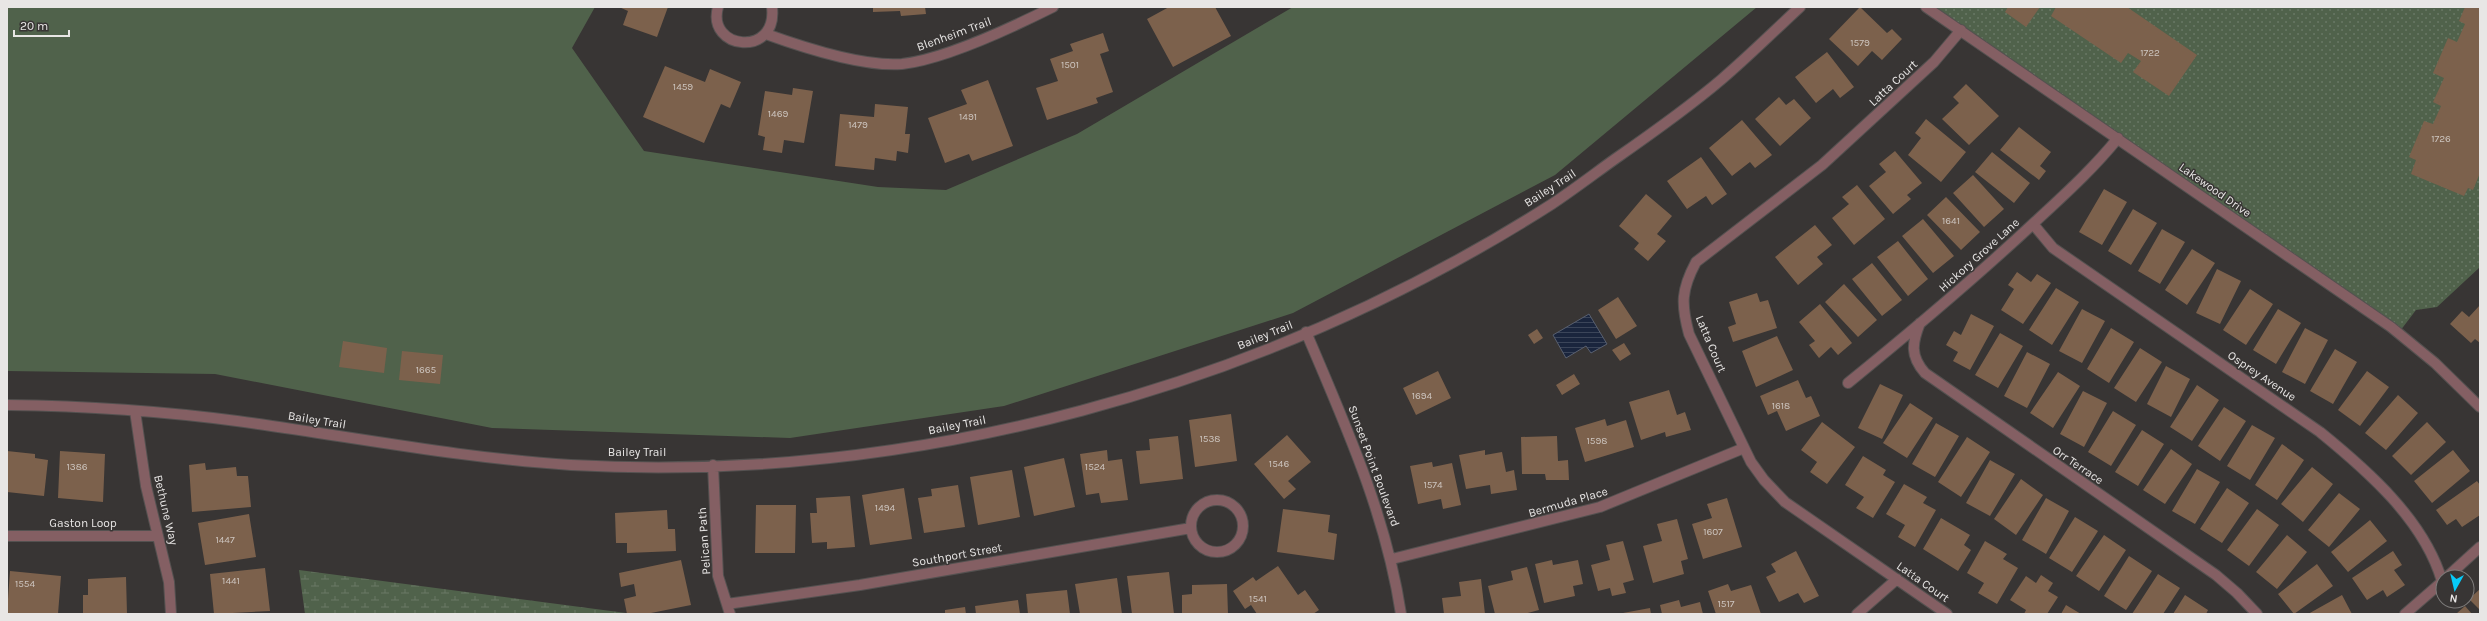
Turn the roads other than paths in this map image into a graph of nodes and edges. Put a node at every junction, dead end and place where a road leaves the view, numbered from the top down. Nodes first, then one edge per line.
1 (718, 7) edge
2 (772, 7) edge
3 (1053, 7) edge
4 (1800, 7) edge
5 (1926, 7) edge
6 (1961, 30) junction
7 (766, 34) junction
8 (2118, 138) junction
9 (2033, 224) junction
10 (1920, 323) junction
11 (1306, 332) junction
12 (1848, 383) dead end
13 (7, 405) edge
14 (2480, 407) edge
15 (135, 411) junction
16 (1744, 448) junction
17 (713, 464) junction
18 (1191, 528) junction
19 (7, 536) edge
20 (158, 536) junction
21 (2480, 547) edge
22 (1392, 559) junction
23 (2439, 569) edge
24 (2456, 569) edge
25 (1896, 579) junction
26 (2435, 588) edge
27 (727, 604) junction
28 (171, 614) edge
29 (730, 614) edge
30 (1402, 614) edge
31 (1858, 614) edge
32 (1947, 614) edge
33 (2257, 614) edge
34 (2405, 614) edge

1 - 7 street
2 - 7 street
3 - 7 street, Blenheim Trail
4 - 11 street, Bailey Trail
5 - 6 street, Lakewood Drive
6 - 8 street, Lakewood Drive
6 - 16 street, Latta Court
8 - 9 street, Hickory Grove Lane
8 - 14 street, Lakewood Drive
9 - 10 street, Hickory Grove Lane
9 - 23 street, Osprey Avenue
10 - 12 street, Hickory Grove Lane
10 - 33 street, Orr Terrace
11 - 17 street, Bailey Trail
11 - 22 street, Sunset Point Boulevard
13 - 15 street, Bailey Trail
15 - 17 street, Bailey Trail
15 - 20 street, Bethune Way
16 - 22 street, Bermuda Place
16 - 25 street, Latta Court
17 - 27 street, Pelican Path
18 - 18 street
18 - 27 street, Southport Street
19 - 20 street, Gaston Loop
20 - 28 street, Bethune Way
21 - 24 street
22 - 30 street, Sunset Point Boulevard
25 - 31 street
25 - 32 street, Latta Court
26 - 34 street
27 - 29 street, Pelican Path

